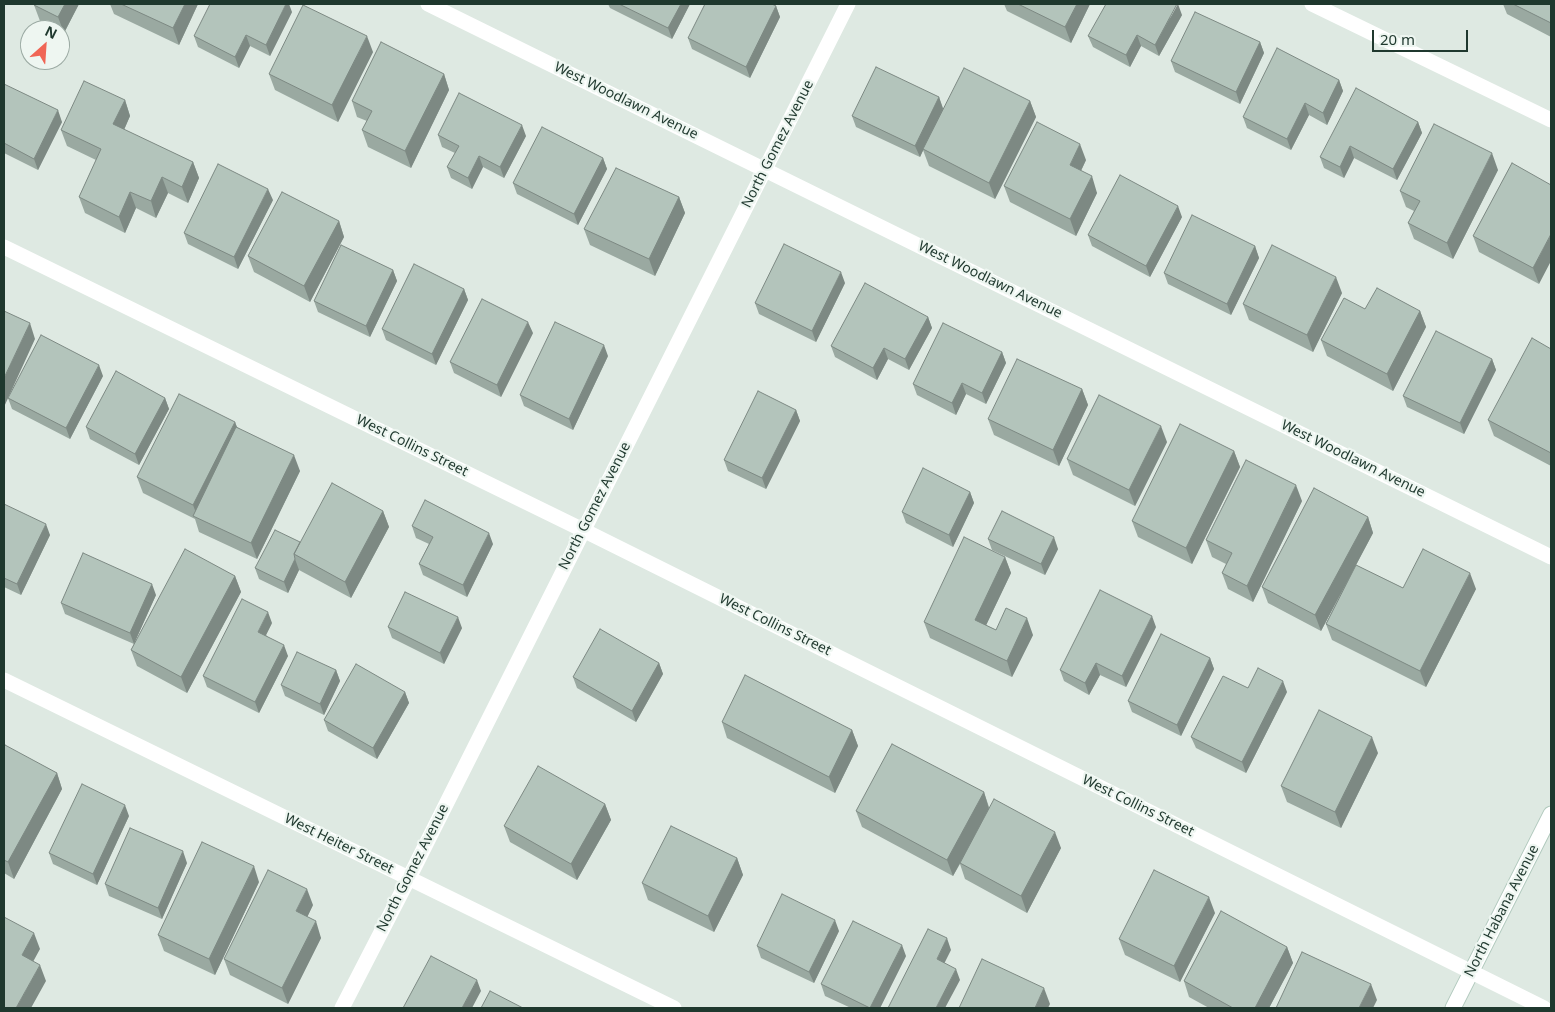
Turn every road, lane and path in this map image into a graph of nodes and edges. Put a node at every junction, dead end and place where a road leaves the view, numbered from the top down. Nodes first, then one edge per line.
1 (428, 4) edge
2 (848, 4) edge
3 (1312, 4) edge
4 (1551, 120) edge
5 (765, 169) junction
6 (4, 247) edge
7 (583, 530) junction
8 (1551, 557) edge
9 (4, 680) edge
10 (1551, 814) edge
11 (409, 878) junction
12 (1472, 972) junction
13 (342, 1008) edge
14 (674, 1008) edge
15 (1453, 1008) edge
16 (1544, 1008) edge

1 - 5 street, West Woodlawn Avenue
2 - 5 street, North Gomez Avenue
3 - 4 street
5 - 7 street, North Gomez Avenue
5 - 8 street, West Woodlawn Avenue
6 - 7 street, West Collins Street
7 - 11 street, North Gomez Avenue
7 - 12 street, West Collins Street
9 - 11 street, West Heiter Street
10 - 12 street, North Habana Avenue
11 - 13 street, North Gomez Avenue
11 - 14 street, West Heiter Street
12 - 15 street, North Habana Avenue
12 - 16 street, West Collins Street

